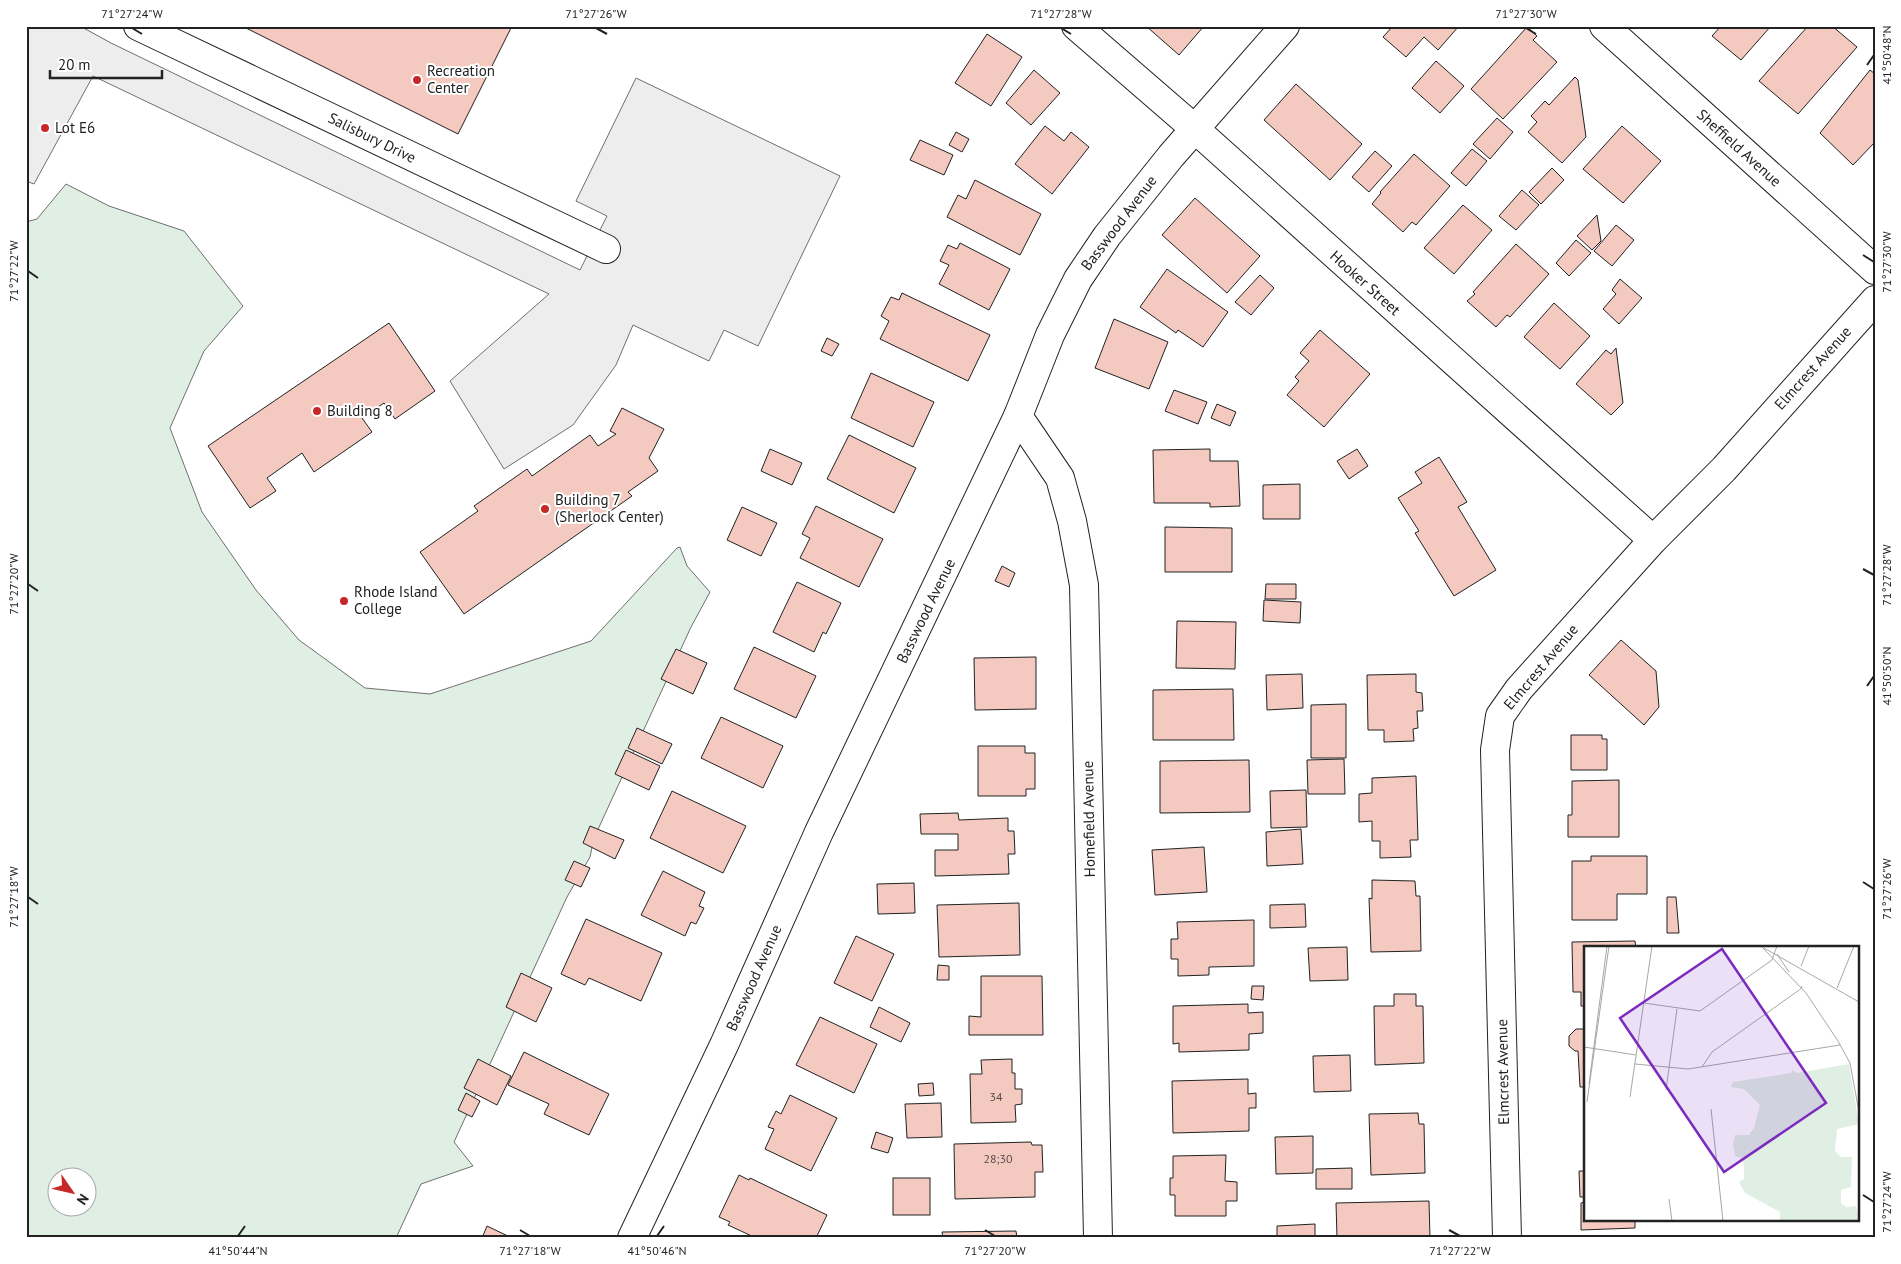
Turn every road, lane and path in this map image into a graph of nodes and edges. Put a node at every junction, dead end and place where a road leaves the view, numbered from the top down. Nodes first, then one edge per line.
1 (138, 26) edge
2 (1076, 26) edge
3 (1284, 26) edge
4 (1604, 26) edge
5 (1195, 129) junction
6 (606, 249) dead end
7 (1875, 270) edge
8 (1875, 300) edge
9 (1018, 416) junction
10 (1653, 540) junction
11 (632, 1238) edge
12 (1098, 1238) edge
13 (1507, 1238) edge

1 - 6 street, Salisbury Drive
2 - 5 street, Hooker Street
3 - 5 street, Basswood Avenue
4 - 7 street, Sheffield Avenue
5 - 9 street, Basswood Avenue
5 - 10 street, Hooker Street
8 - 10 street, Elmcrest Avenue
9 - 11 street, Basswood Avenue
9 - 12 street, Homefield Avenue
10 - 13 street, Elmcrest Avenue

